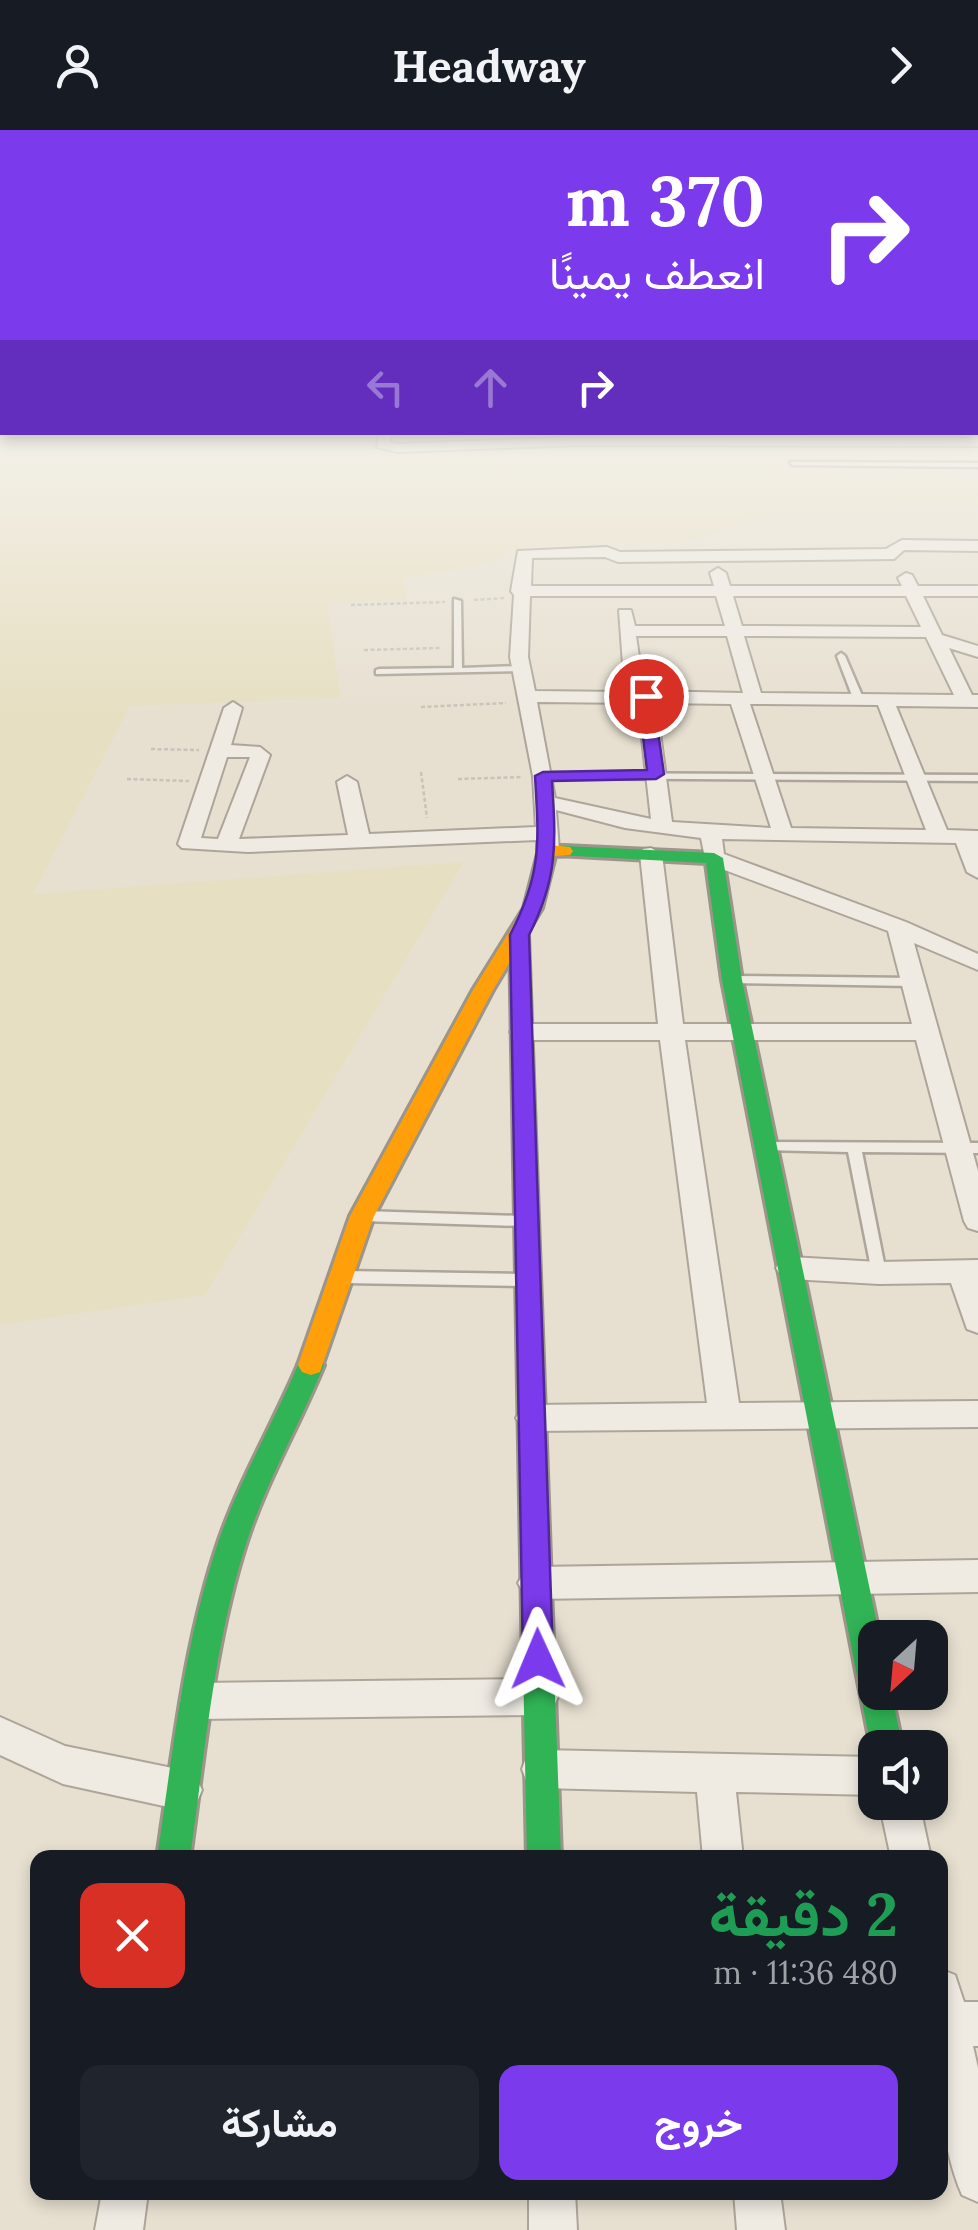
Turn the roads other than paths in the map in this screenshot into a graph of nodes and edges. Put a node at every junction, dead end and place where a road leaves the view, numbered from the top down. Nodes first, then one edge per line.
1 (978, 546) edge
2 (894, 554) junction
3 (712, 557) junction
4 (618, 558) junction
5 (723, 590) junction
6 (621, 591) junction
7 (912, 591) junction
8 (978, 591) edge
9 (519, 594) junction
10 (457, 601) road end
11 (628, 631) junction
12 (735, 632) junction
13 (935, 636) junction
14 (978, 652) edge
15 (841, 656) dead end
16 (521, 669) junction
17 (458, 670) junction
18 (380, 672) dead end
19 (640, 696) junction
20 (746, 697) junction
21 (858, 698) junction
22 (884, 698) junction
23 (525, 700) junction
24 (972, 701) edge
25 (234, 708) dead end
26 (219, 751) junction
27 (656, 774) junction
28 (543, 776) junction
29 (765, 778) junction
30 (915, 778) junction
31 (978, 778) edge
32 (347, 782) dead end
33 (547, 802) junction
34 (663, 829) junction
35 (711, 833) junction
36 (783, 834) junction
37 (939, 837) junction
38 (971, 837) edge
39 (360, 840) junction
40 (548, 842) junction
41 (226, 846) junction
42 (651, 854) junction
43 (714, 858) junction
44 (978, 872) edge
45 (898, 928) junction
46 (519, 935) junction
47 (978, 963) edge
48 (732, 980) junction
49 (912, 982) junction
50 (671, 1030) junction
51 (742, 1030) junction
52 (522, 1032) junction
53 (926, 1032) junction
54 (766, 1147) junction
55 (854, 1147) junction
56 (968, 1148) edge
57 (362, 1216) junction
58 (527, 1221) junction
59 (978, 1221) edge
60 (791, 1268) junction
61 (971, 1272) edge
62 (880, 1273) junction
63 (339, 1277) junction
64 (528, 1280) junction
65 (978, 1320) edge
66 (819, 1414) junction
67 (978, 1414) edge
68 (724, 1416) junction
69 (532, 1418) junction
70 (849, 1576) junction
71 (978, 1576) edge
72 (536, 1583) junction
73 (539, 1697) junction
74 (199, 1701) junction
75 (882, 1730) edge
76 (0, 1736) edge
77 (541, 1769) junction
78 (715, 1772) junction
79 (858, 1776) edge
80 (182, 1790) junction
81 (902, 1820) edge
82 (174, 1850) edge
83 (544, 1850) edge
84 (722, 1850) edge
85 (909, 1850) edge
86 (950, 2010) edge
87 (978, 2179) edge
88 (124, 2200) edge
89 (552, 2200) edge
90 (759, 2200) edge
91 (119, 2230) edge
92 (553, 2230) edge
93 (761, 2230) edge

1 - 2 street
2 - 3 street
2 - 7 street
3 - 4 street
3 - 5 street
4 - 6 street
4 - 9 street
5 - 6 street
5 - 7 street
5 - 12 street
6 - 9 street
6 - 11 street
7 - 8 street
7 - 13 street
9 - 16 street
10 - 17 lane
11 - 12 street
11 - 19 street
12 - 13 street
12 - 20 street
13 - 14 street
13 - 24 street
15 - 21 lane
16 - 17 lane
16 - 23 street
17 - 18 lane
19 - 20 street
19 - 23 street
19 - 27 street
20 - 21 street
20 - 29 street
21 - 22 street
22 - 24 street
22 - 30 street
23 - 28 street
25 - 26 street
26 - 41 street
26 - 41 street
27 - 28 lane
27 - 29 lane
27 - 34 street
28 - 33 street
29 - 30 lane
29 - 36 street
30 - 31 lane
30 - 37 street
32 - 39 street
33 - 34 street
33 - 40 street
34 - 35 street
35 - 36 street
35 - 43 street
36 - 37 street
37 - 38 street
38 - 44 street
39 - 40 street
39 - 41 street
40 - 42 street
40 - 46 street
42 - 43 street
42 - 50 street
43 - 45 street
43 - 48 street
45 - 47 street
45 - 49 street
46 - 52 street
46 - 57 street
48 - 49 lane
48 - 51 street
49 - 53 street
50 - 51 street
50 - 52 street
50 - 68 street
51 - 53 street
51 - 54 street
52 - 58 street
53 - 56 street
54 - 55 lane
54 - 60 street
55 - 56 lane
55 - 62 lane
56 - 59 street
57 - 58 lane
57 - 63 street
58 - 64 street
60 - 62 street
60 - 66 street
61 - 62 street
61 - 65 street
63 - 64 lane
63 - 74 street
64 - 69 street
66 - 67 street
66 - 68 street
66 - 70 street
68 - 69 street
69 - 72 street
70 - 71 street
70 - 72 street
70 - 75 street
72 - 73 street
73 - 74 street
73 - 77 street
74 - 80 street
76 - 80 street
77 - 78 street
77 - 83 street
78 - 79 street
78 - 84 street
80 - 82 street
81 - 85 street
86 - 87 street
88 - 91 street
89 - 92 street
90 - 93 street

